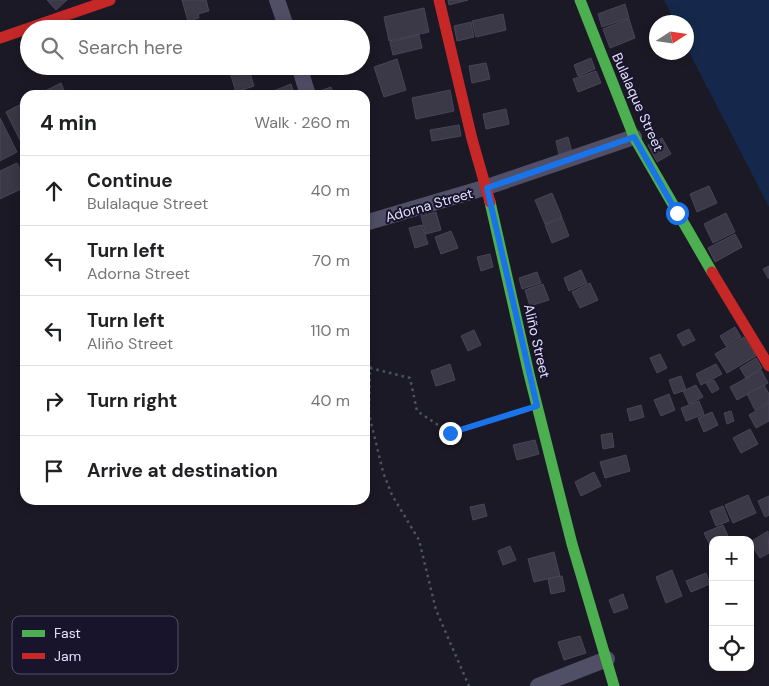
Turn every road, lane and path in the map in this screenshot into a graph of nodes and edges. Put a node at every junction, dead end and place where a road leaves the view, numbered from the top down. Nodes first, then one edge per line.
1 (110, 0) edge
2 (277, 0) edge
3 (439, 0) edge
4 (580, 0) edge
5 (52, 20) edge
6 (283, 20) edge
7 (20, 31) edge
8 (0, 38) edge
9 (302, 75) edge
10 (306, 90) edge
11 (634, 137) junction
12 (487, 188) junction
13 (370, 222) edge
14 (769, 366) edge
15 (370, 368) joint
16 (537, 406) junction
17 (607, 659) junction
18 (556, 683) edge
19 (469, 686) edge
20 (538, 686) edge
21 (614, 686) edge

1 - 5 street
2 - 6 street
3 - 12 street, Aliño Street
4 - 11 street, Bulalaque Street
7 - 8 street
9 - 10 street
11 - 12 street, Adorna Street
11 - 14 street, Bulalaque Street
12 - 13 street, Adorna Street
12 - 16 street, Aliño Street
15 - 16 path
15 - 19 path
16 - 17 street, Aliño Street
17 - 18 street
17 - 21 street, Aliño Street
18 - 20 street

